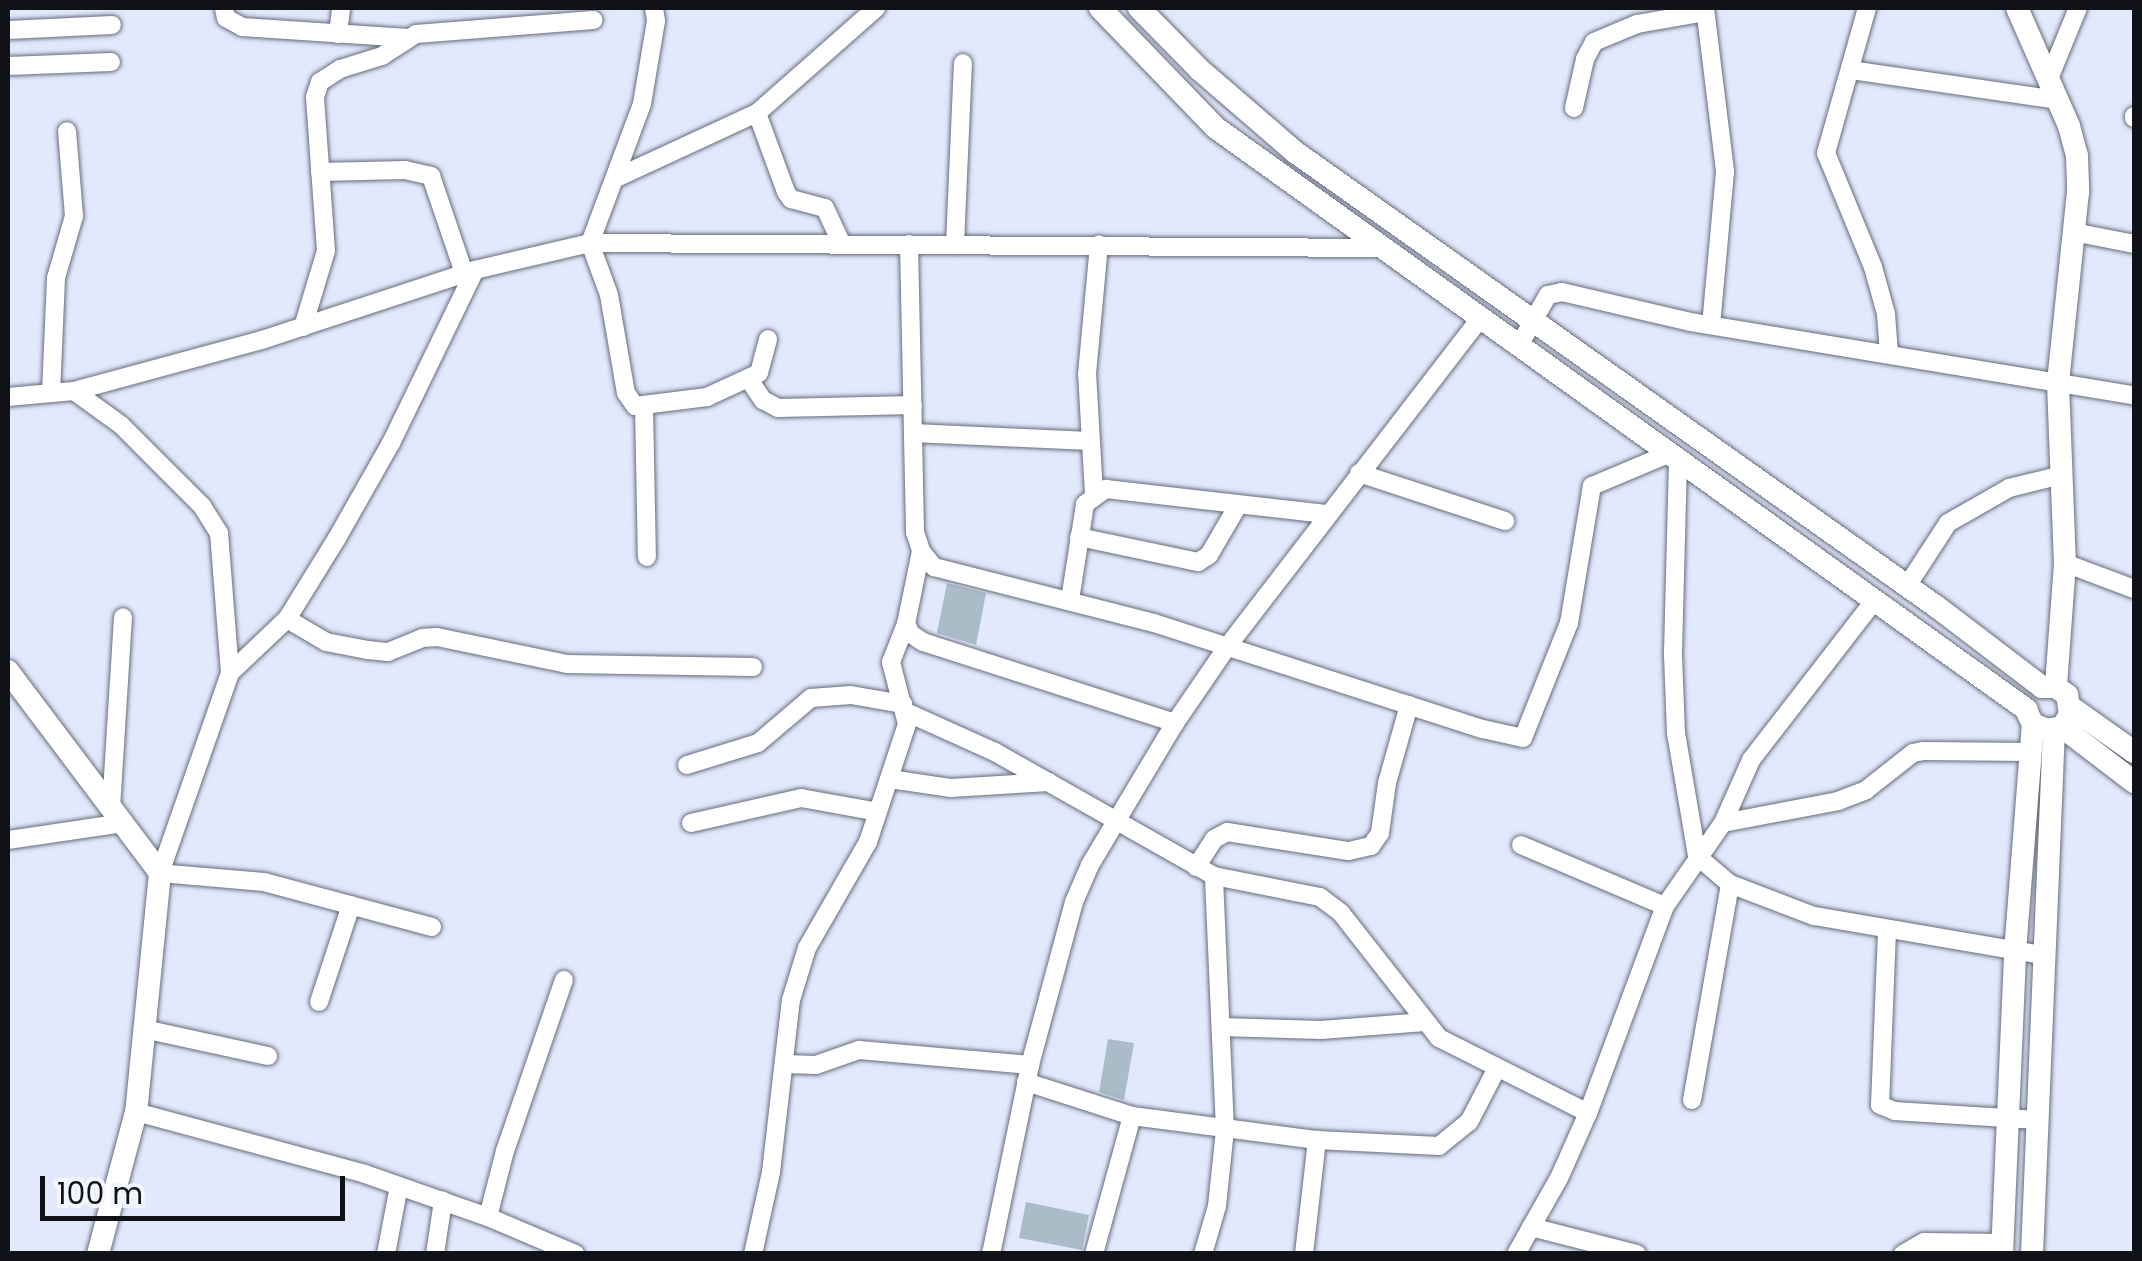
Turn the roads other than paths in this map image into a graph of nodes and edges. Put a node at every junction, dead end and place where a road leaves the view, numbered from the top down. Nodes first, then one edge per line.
1 (224, 8) edge
2 (341, 8) edge
3 (654, 8) edge
4 (876, 8) edge
5 (1100, 8) edge
6 (1139, 8) edge
7 (1867, 8) edge
8 (2017, 8) edge
9 (2078, 8) edge
10 (1705, 10) edge
11 (593, 20) dead end
12 (112, 25) dead end
13 (8, 30) edge
14 (338, 34) junction
15 (408, 38) junction
16 (111, 62) dead end
17 (962, 64) dead end
18 (8, 66) edge
19 (1850, 70) junction
20 (2052, 90) junction
21 (1574, 108) dead end
22 (757, 113) junction
23 (67, 131) dead end
24 (320, 172) junction
25 (614, 179) junction
26 (2073, 232) junction
27 (590, 243) junction
28 (842, 244) junction
29 (909, 244) junction
30 (2134, 244) edge
31 (954, 245) junction
32 (1099, 246) junction
33 (1380, 248) junction
34 (469, 272) junction
35 (1480, 320) junction
36 (1533, 322) junction
37 (1711, 326) junction
38 (302, 327) junction
39 (768, 339) dead end
40 (1518, 347) junction
41 (1888, 354) junction
42 (748, 378) junction
43 (2058, 384) junction
44 (74, 390) junction
45 (51, 394) junction
46 (2134, 395) edge
47 (8, 397) edge
48 (912, 405) junction
49 (644, 406) junction
50 (913, 433) junction
51 (1090, 441) junction
52 (1673, 458) junction
53 (1359, 473) junction
54 (2062, 476) junction
55 (1094, 494) junction
56 (1237, 507) junction
57 (1326, 514) junction
58 (1505, 521) dead end
59 (1079, 537) junction
60 (921, 552) junction
61 (647, 557) dead end
62 (2065, 563) junction
63 (1907, 586) junction
64 (2134, 589) edge
65 (1070, 600) junction
66 (1873, 602) junction
67 (123, 616) dead end
68 (287, 619) junction
69 (906, 624) junction
70 (1227, 648) junction
71 (753, 668) dead end
72 (8, 671) edge
73 (230, 673) junction
74 (2049, 687) junction
75 (1410, 705) junction
76 (904, 708) junction
77 (2049, 720) junction
78 (1175, 722) junction
79 (2031, 752) junction
80 (2134, 752) edge
81 (687, 765) dead end
82 (890, 779) junction
83 (1049, 782) junction
84 (2134, 782) edge
85 (878, 812) junction
86 (117, 816) junction
87 (1118, 818) junction
88 (691, 823) dead end
89 (1723, 824) junction
90 (8, 840) edge
91 (1521, 845) dead end
92 (1697, 856) junction
93 (1196, 867) junction
94 (160, 873) junction
95 (1214, 876) junction
96 (1730, 884) junction
97 (351, 906) junction
98 (1665, 906) junction
99 (432, 927) dead end
100 (1887, 931) junction
101 (2015, 952) junction
102 (2043, 955) junction
103 (564, 980) dead end
104 (319, 1002) dead end
105 (1425, 1022) junction
106 (2012, 1022) junction
107 (2040, 1023) junction
108 (1220, 1027) junction
109 (144, 1028) junction
110 (268, 1056) dead end
111 (784, 1064) junction
112 (1496, 1070) junction
113 (1028, 1074) junction
114 (1692, 1100) dead end
115 (136, 1112) junction
116 (1588, 1113) junction
117 (1132, 1116) junction
118 (2008, 1120) junction
119 (2037, 1120) junction
120 (1225, 1130) junction
121 (1317, 1140) junction
122 (399, 1186) junction
123 (443, 1201) junction
124 (2004, 1214) junction
125 (2034, 1214) junction
126 (488, 1217) junction
127 (1532, 1228) junction
128 (2002, 1248) edge
129 (569, 1252) edge
130 (98, 1254) edge
131 (386, 1254) edge
132 (434, 1254) edge
133 (752, 1254) edge
134 (991, 1254) edge
135 (1094, 1254) edge
136 (1204, 1254) edge
137 (1304, 1254) edge
138 (1516, 1254) edge
139 (1637, 1254) edge
140 (1903, 1254) edge
141 (2032, 1254) edge

1 - 14 street
2 - 14 street
3 - 25 street
4 - 22 street
5 - 33 street
6 - 36 street
7 - 19 street
8 - 20 street
9 - 20 street
10 - 21 street
10 - 37 street
11 - 15 street
12 - 13 street
14 - 15 street
15 - 24 street
16 - 18 street
17 - 31 street
19 - 20 street
19 - 41 street
20 - 26 street
22 - 25 street
22 - 28 street
23 - 45 street
24 - 34 street
24 - 38 street
25 - 27 street
26 - 30 street
26 - 43 street
27 - 28 street
27 - 34 street
27 - 49 street
28 - 29 street
29 - 31 street
29 - 48 street
31 - 32 street
32 - 33 street
32 - 51 street
33 - 35 street
34 - 38 street
34 - 68 street
35 - 40 street
35 - 53 street
36 - 37 street
36 - 40 street
36 - 63 street
37 - 41 street
38 - 44 street
39 - 42 street
40 - 52 street
41 - 43 street
42 - 48 street
42 - 49 street
43 - 46 street
43 - 54 street
44 - 45 street
44 - 73 street
45 - 47 street
48 - 50 street
49 - 61 street
50 - 51 street
50 - 60 street
51 - 55 street
52 - 66 street
52 - 75 street
52 - 92 street
53 - 57 street
53 - 58 street
54 - 62 street
54 - 63 street
55 - 56 street
55 - 59 street
56 - 57 street
56 - 59 street
57 - 70 street
59 - 65 street
60 - 65 street
60 - 69 street
62 - 64 street
62 - 74 street
63 - 74 street
65 - 70 street
66 - 77 street
66 - 89 street
67 - 86 street
68 - 71 street
68 - 73 street
69 - 76 street
69 - 78 street
70 - 75 street
70 - 78 street
72 - 86 street
73 - 94 street
74 - 77 street
74 - 77 street
75 - 93 street
76 - 81 street
76 - 82 street
76 - 83 street
77 - 79 street
77 - 80 street
77 - 84 street
77 - 102 street
78 - 87 street
79 - 89 street
79 - 101 street
82 - 83 street
82 - 85 street
83 - 87 street
85 - 88 street
85 - 111 street
86 - 90 street
86 - 94 street
87 - 93 street
87 - 113 street
89 - 92 street
91 - 98 street
92 - 96 street
92 - 98 street
93 - 95 street
94 - 97 street
94 - 109 street
95 - 105 street
95 - 108 street
96 - 100 street
96 - 114 street
97 - 99 street
97 - 104 street
98 - 116 street
100 - 101 street
100 - 118 street
101 - 102 street
101 - 106 street
102 - 107 street
103 - 126 street
105 - 108 street
105 - 112 street
106 - 107 street
106 - 118 street
107 - 119 street
108 - 120 street
109 - 110 street
109 - 115 street
111 - 113 street
111 - 133 street
112 - 116 street
112 - 121 street
113 - 117 street
113 - 134 street
115 - 122 street
115 - 130 street
116 - 127 street
117 - 120 street
117 - 135 street
118 - 119 street
118 - 124 street
119 - 125 street
120 - 121 street
120 - 136 street
121 - 137 street
122 - 123 street
122 - 131 street
123 - 126 street
123 - 132 street
124 - 125 street
124 - 128 street
125 - 141 street
126 - 129 street
127 - 138 street
127 - 139 street
128 - 140 street

